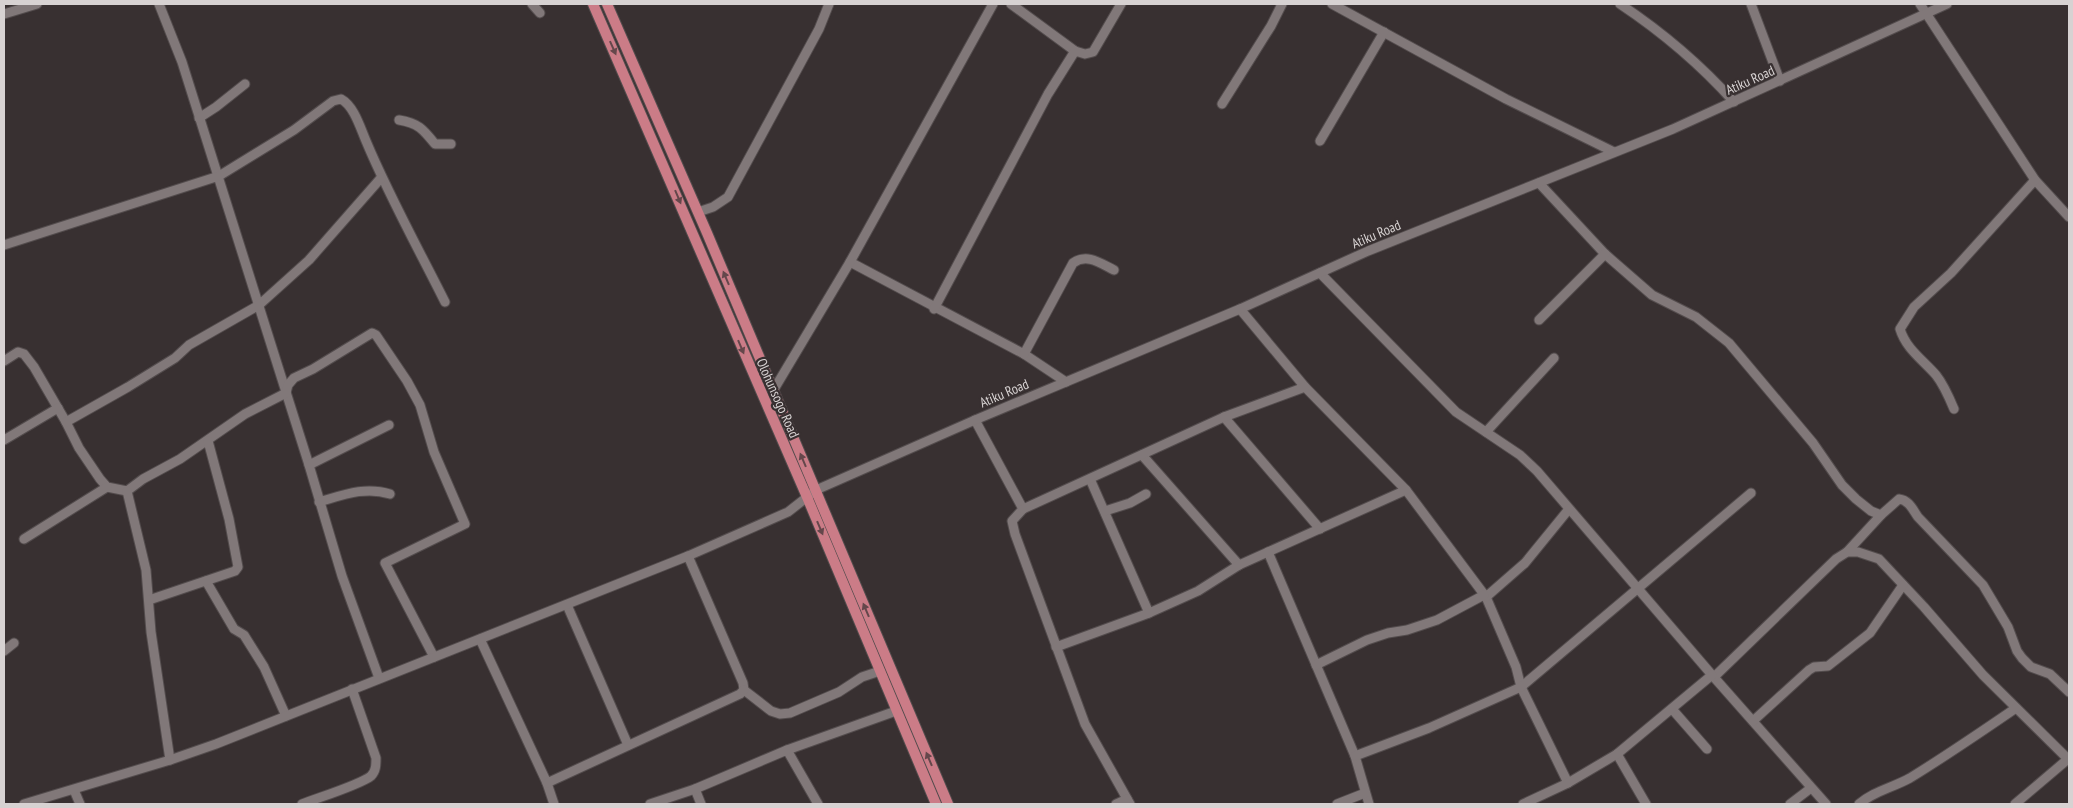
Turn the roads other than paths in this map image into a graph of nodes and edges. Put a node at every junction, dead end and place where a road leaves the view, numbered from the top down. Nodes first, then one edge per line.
1 (37, 4) edge
2 (159, 4) edge
3 (532, 4) edge
4 (593, 4) edge
5 (607, 4) edge
6 (829, 4) edge
7 (993, 4) edge
8 (1011, 4) edge
9 (1121, 4) edge
10 (1282, 4) edge
11 (1332, 4) edge
12 (1620, 4) edge
13 (1751, 4) edge
14 (1920, 4) edge
15 (1947, 4) edge
16 (1928, 12) junction
17 (540, 13) dead end
18 (4, 14) edge
19 (1384, 32) junction
20 (1075, 51) junction
21 (1780, 81) junction
22 (245, 84) dead end
23 (1734, 102) junction
24 (1222, 104) dead end
25 (199, 118) junction
26 (399, 120) dead end
27 (1320, 141) dead end
28 (451, 144) dead end
29 (1614, 152) junction
30 (219, 176) junction
31 (381, 178) junction
32 (2035, 180) junction
33 (1539, 183) junction
34 (698, 212) junction
35 (2069, 217) edge
36 (4, 246) edge
37 (1605, 254) junction
38 (850, 262) junction
39 (1114, 270) dead end
40 (1320, 273) junction
41 (445, 302) dead end
42 (260, 305) junction
43 (934, 309) junction
44 (1240, 309) junction
45 (1540, 320) dead end
46 (1024, 354) junction
47 (1554, 358) dead end
48 (4, 361) edge
49 (1066, 382) junction
50 (1305, 387) junction
51 (773, 391) junction
52 (286, 393) junction
53 (58, 408) junction
54 (1954, 409) dead end
55 (1224, 418) junction
56 (975, 420) junction
57 (66, 422) junction
58 (389, 425) dead end
59 (1486, 432) junction
60 (4, 440) edge
61 (208, 440) junction
62 (1142, 455) junction
63 (310, 465) junction
64 (1090, 479) junction
65 (107, 487) junction
66 (816, 490) junction
67 (1406, 490) junction
68 (127, 491) junction
69 (1751, 493) dead end
70 (390, 494) dead end
71 (1146, 494) dead end
72 (807, 497) junction
73 (319, 502) junction
74 (1023, 509) junction
75 (1569, 509) junction
76 (1105, 511) junction
77 (1881, 515) junction
78 (1320, 529) junction
79 (24, 539) dead end
80 (1268, 552) junction
81 (1847, 552) junction
82 (688, 556) junction
83 (1239, 565) junction
84 (206, 581) junction
85 (1903, 585) junction
86 (1638, 588) junction
87 (1485, 596) junction
88 (149, 600) junction
89 (567, 605) junction
90 (1149, 613) junction
91 (480, 639) junction
92 (14, 643) dead end
93 (1056, 647) junction
94 (4, 651) edge
95 (434, 657) junction
96 (1316, 665) junction
97 (880, 672) junction
98 (1713, 676) junction
99 (379, 678) junction
100 (1521, 687) junction
101 (352, 689) junction
102 (744, 690) junction
103 (2069, 692) edge
104 (2016, 708) junction
105 (1672, 709) junction
106 (896, 711) junction
107 (286, 716) junction
108 (1753, 721) junction
109 (628, 745) junction
110 (1707, 749) dead end
111 (787, 750) junction
112 (1618, 754) junction
113 (1354, 756) junction
114 (2069, 759) edge
115 (170, 760) junction
116 (1568, 782) junction
117 (547, 783) junction
118 (1811, 788) junction
119 (694, 789) junction
120 (74, 790) junction
121 (1366, 793) junction
122 (1128, 802) edge
123 (24, 804) edge
124 (80, 804) edge
125 (302, 804) edge
126 (554, 804) edge
127 (650, 804) edge
128 (701, 804) edge
129 (818, 804) edge
130 (936, 804) edge
131 (948, 804) edge
132 (1116, 804) edge
133 (1337, 804) edge
134 (1369, 804) edge
135 (1522, 804) edge
136 (1646, 804) edge
137 (1790, 804) edge
138 (1826, 804) edge
139 (1859, 804) edge
140 (2015, 804) edge

1 - 18 street
2 - 25 street
3 - 17 street
4 -> 72 main road, Olohunsogo Road
5 - 34 main road, Olohunsogo Road
6 - 34 street
7 - 38 street
8 - 20 street
9 - 20 street
10 - 24 street
11 - 19 street
12 - 23 street
13 - 21 street
14 - 16 street
15 - 16 street, Atiku Road
16 - 21 street, Atiku Road
16 - 32 street
19 - 27 street
19 - 29 street
20 - 43 street
21 - 23 street, Atiku Road
22 - 25 street
23 - 29 street, Atiku Road
25 - 30 street
26 - 28 street
29 - 33 street, Atiku Road
30 - 31 street
30 - 36 street
30 - 42 street
31 - 41 street
31 - 42 street
32 - 35 street
32 - 54 street
33 - 37 street
33 - 40 street, Atiku Road
51 -> 34 main road, Olohunsogo Road
37 - 45 street
37 - 77 street
38 - 43 street
38 - 51 street
39 - 46 street
40 - 44 street, Atiku Road
40 - 59 street
42 - 52 street
42 - 57 street
43 - 46 street
44 - 49 street, Atiku Road
44 - 50 street
46 - 49 street
47 - 59 street
48 - 53 street
49 - 56 street, Atiku Road
50 - 55 street
50 - 67 street
66 -> 51 main road, Olohunsogo Road
52 - 61 street
52 - 63 street
52 - 95 street
53 - 57 street
53 - 60 street
55 - 62 street
55 - 78 street
56 - 66 street, Atiku Road
56 - 74 street
57 - 65 street
58 - 63 street
59 - 75 street
61 - 68 street
61 - 84 street
62 - 64 street
62 - 83 street
63 - 73 street
64 - 74 street
64 - 76 street
65 - 68 street
65 - 79 street
66 - 72 street, Atiku Road
131 -> 66 main road, Olohunsogo Road
67 - 78 street
67 - 87 street
68 - 88 street
69 - 86 street
70 - 73 street
71 - 76 street
72 - 82 street, Atiku Road
72 -> 97 main road, Olohunsogo Road
73 - 99 street
74 - 93 street
75 - 86 street
75 - 87 street
76 - 90 street
77 - 81 street
77 - 103 street
78 - 80 street
80 - 83 street
80 - 96 street
81 - 85 street
81 - 98 street
82 - 89 street, Atiku Road
82 - 102 street
83 - 90 street
84 - 88 street
84 - 107 street
85 - 104 street
85 - 108 street
86 - 98 street
86 - 100 street
87 - 96 street
87 - 100 street
88 - 115 street
89 - 91 street, Atiku Road
89 - 109 street
90 - 93 street
91 - 95 street, Atiku Road
91 - 117 street
92 - 94 street
93 - 122 street
95 - 99 street, Atiku Road
96 - 113 street
97 - 102 street
97 - 106 main road, Olohunsogo Road
98 - 105 street
98 - 108 street
99 - 101 street, Atiku Road
100 - 113 street
100 - 116 street
101 - 107 street, Atiku Road
101 - 125 street
102 - 109 street
104 - 114 street
104 - 139 street
105 - 110 street
105 - 112 street
106 - 111 street
106 - 130 main road, Olohunsogo Road
107 - 115 street, Atiku Road
108 - 118 street
109 - 117 street
111 - 119 street
111 - 129 street
112 - 116 street
112 - 136 street
113 - 121 street
114 - 140 street
115 - 120 street, Atiku Road
116 - 135 street
117 - 126 street
118 - 137 street
118 - 138 street
119 - 127 street
119 - 128 street
120 - 123 street, Atiku Road
120 - 124 street
121 - 133 street
121 - 134 street
122 - 132 street

